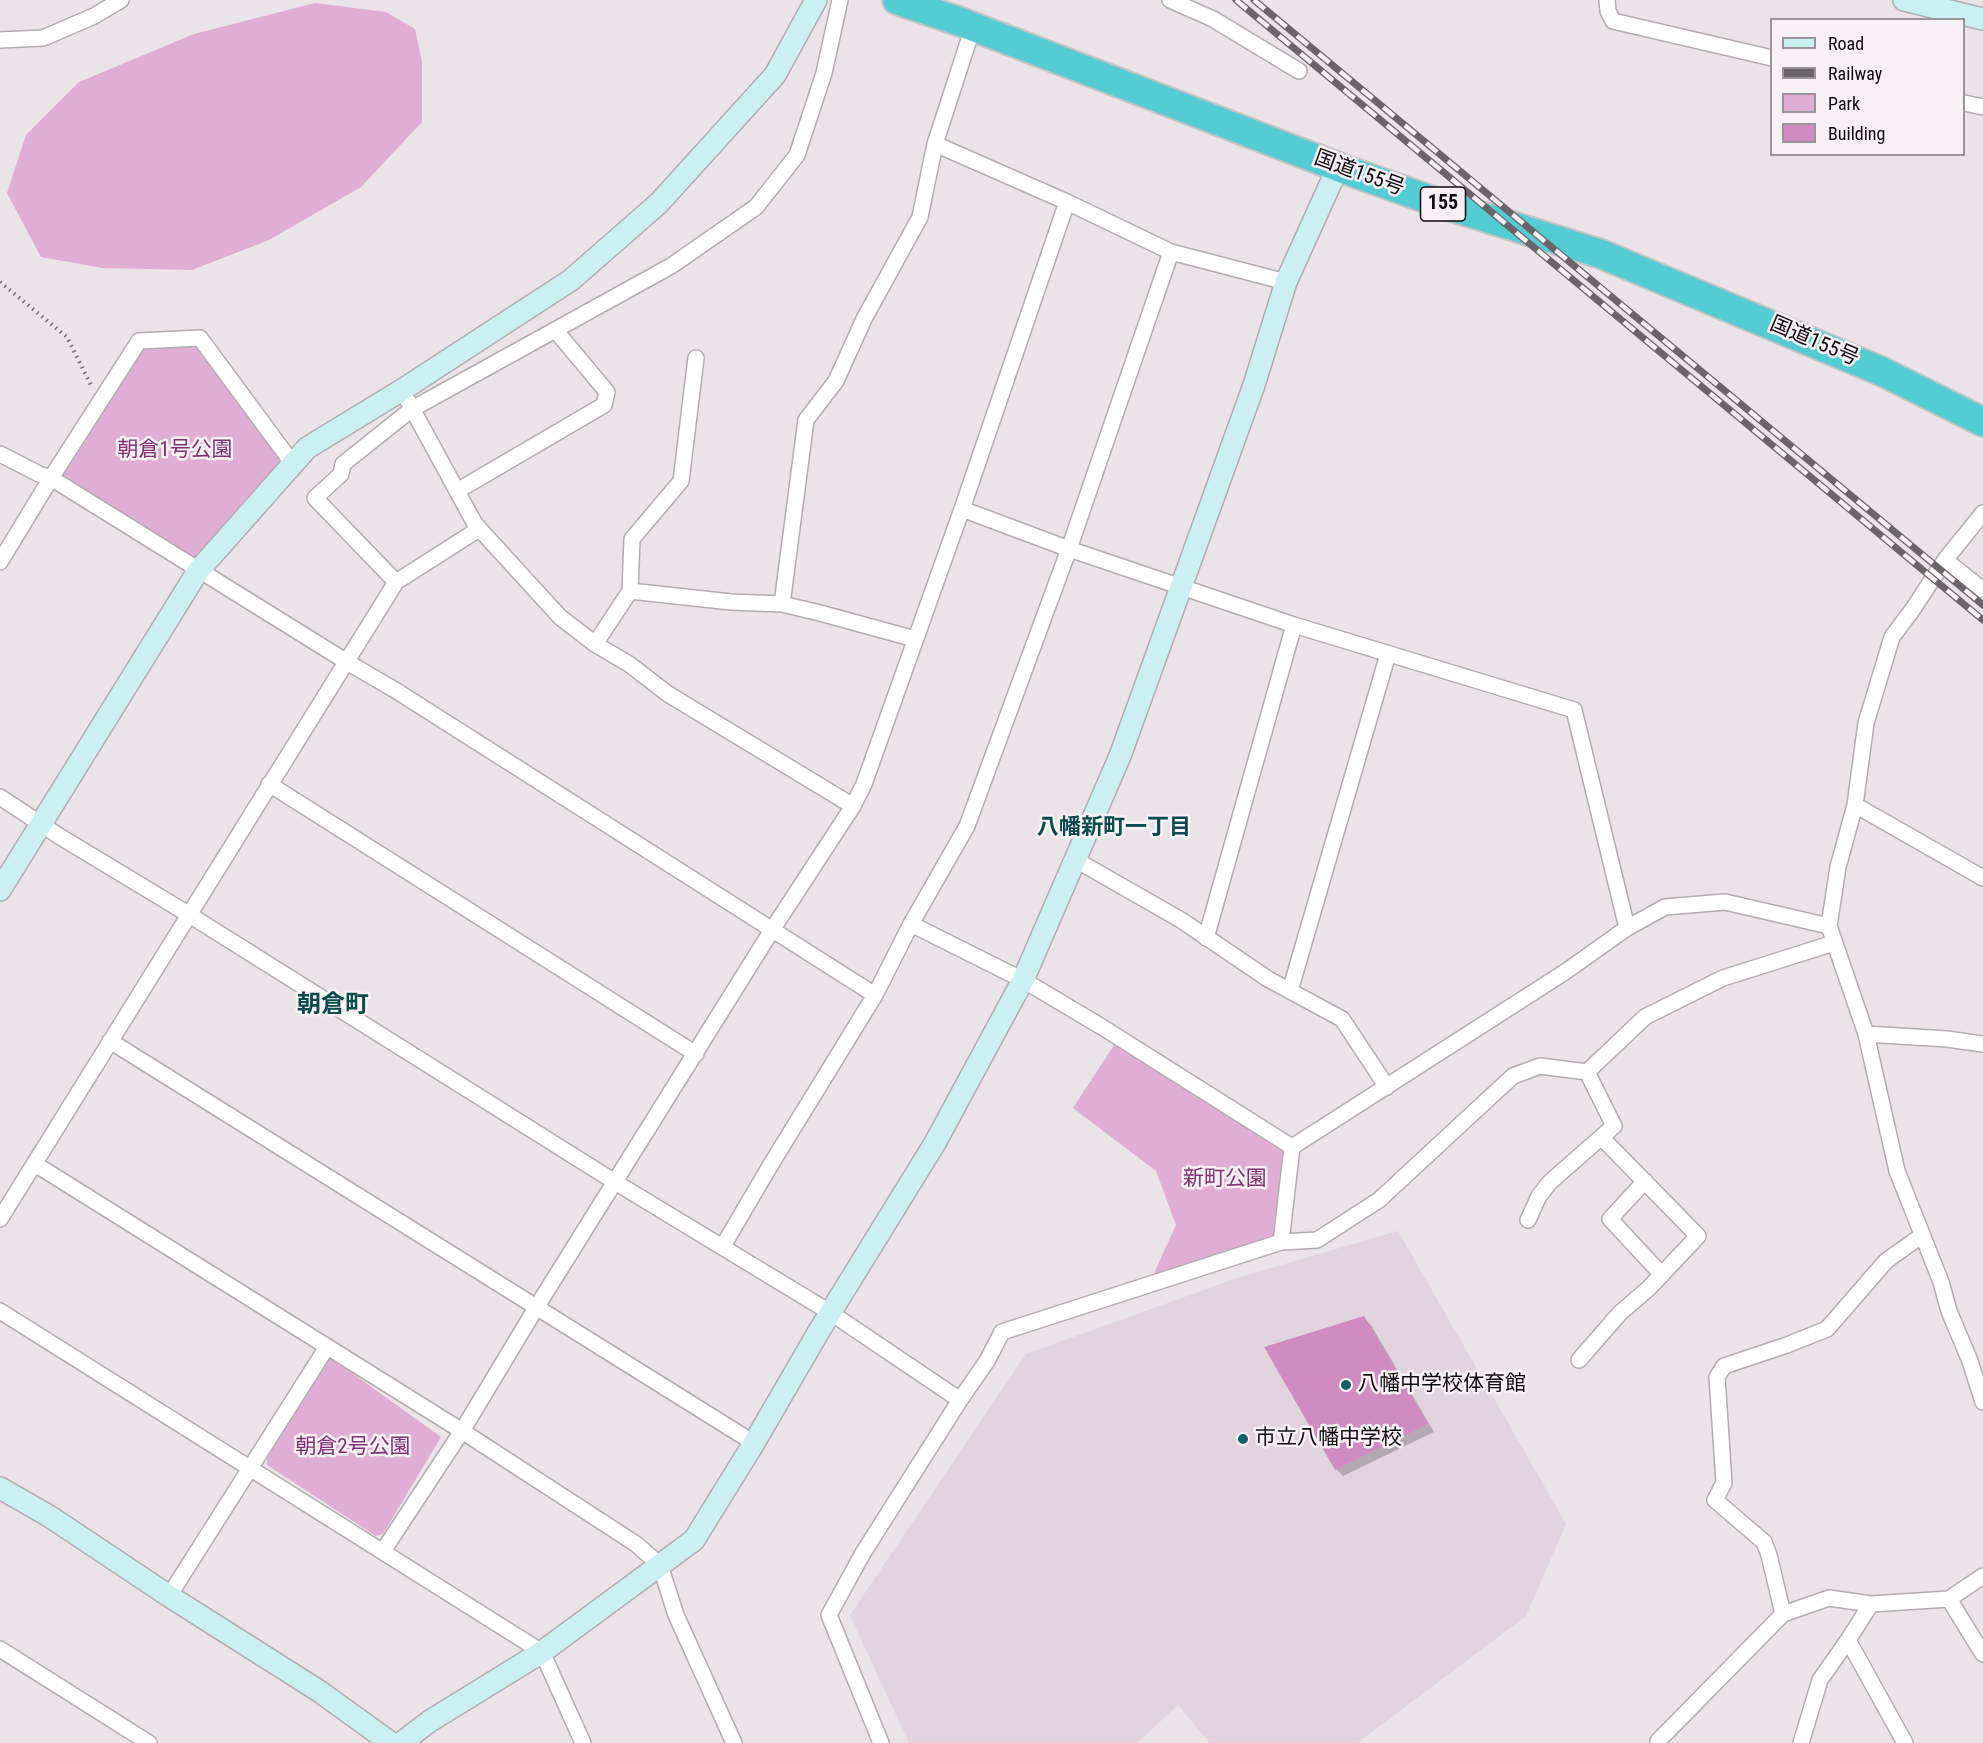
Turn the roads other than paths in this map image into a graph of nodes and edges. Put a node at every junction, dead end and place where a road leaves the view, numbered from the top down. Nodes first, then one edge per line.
1 (121, 0) edge
2 (816, 0) edge
3 (840, 0) edge
4 (897, 0) edge
5 (1170, 0) edge
6 (1607, 0) edge
7 (1904, 0) edge
8 (1983, 20) edge
9 (973, 27) junction
10 (0, 40) edge
11 (1770, 58) edge
12 (1299, 71) dead end
13 (1965, 103) edge
14 (1983, 107) edge
15 (935, 144) junction
16 (1338, 167) junction
17 (1067, 202) junction
18 (1171, 252) junction
19 (1286, 282) junction
20 (555, 331) junction
21 (696, 358) dead end
22 (402, 390) junction
23 (412, 410) junction
24 (1983, 422) edge
25 (0, 454) edge
26 (293, 464) junction
27 (51, 478) junction
28 (457, 491) junction
29 (962, 510) junction
30 (1983, 513) edge
31 (479, 529) junction
32 (1069, 549) junction
33 (1945, 560) junction
34 (0, 562) edge
35 (198, 571) junction
36 (396, 582) junction
37 (1181, 585) junction
38 (1983, 590) edge
39 (630, 591) junction
40 (782, 604) junction
41 (1294, 625) junction
42 (915, 639) junction
43 (595, 644) junction
44 (1388, 654) junction
45 (347, 662) junction
46 (269, 784) junction
47 (0, 797) edge
48 (1855, 805) junction
49 (853, 806) junction
50 (40, 823) junction
51 (1076, 860) junction
52 (1983, 878) edge
53 (0, 890) edge
54 (188, 914) junction
55 (911, 924) junction
56 (1828, 926) junction
57 (1627, 928) junction
58 (772, 930) junction
59 (1206, 938) junction
60 (1834, 943) junction
61 (1023, 980) junction
62 (1290, 991) junction
63 (876, 995) junction
64 (1866, 1034) junction
65 (110, 1041) junction
66 (1983, 1044) edge
67 (696, 1054) junction
68 (1587, 1072) junction
69 (1387, 1087) junction
70 (1602, 1138) junction
71 (1292, 1147) junction
72 (35, 1164) junction
73 (1645, 1181) junction
74 (615, 1182) junction
75 (0, 1219) edge
76 (1528, 1220) dead end
77 (1921, 1236) junction
78 (1281, 1242) junction
79 (723, 1246) junction
80 (1662, 1275) junction
81 (536, 1308) junction
82 (0, 1311) edge
83 (831, 1313) junction
84 (327, 1347) junction
85 (1579, 1360) dead end
86 (960, 1400) junction
87 (1983, 1401) edge
88 (462, 1431) junction
89 (754, 1443) junction
90 (250, 1469) junction
91 (0, 1488) edge
92 (383, 1551) junction
93 (660, 1565) junction
94 (1983, 1576) edge
95 (169, 1596) junction
96 (1949, 1599) junction
97 (1871, 1604) junction
98 (1783, 1614) junction
99 (1848, 1640) junction
100 (0, 1649) edge
101 (542, 1652) junction
102 (1983, 1654) edge
103 (1658, 1742) dead end
104 (149, 1743) edge
105 (391, 1743) edge
106 (401, 1743) edge
107 (583, 1743) edge
108 (734, 1743) edge
109 (881, 1743) edge
110 (1801, 1743) edge
111 (1905, 1743) edge

1 - 10 street
2 - 22 street
3 - 20 street
4 - 9 highway, 国道155号 / 155
5 - 12 street
6 - 11 street
7 - 8 street
9 - 15 street
9 - 16 highway, 国道155号 / 155
13 - 14 street
15 - 17 street
15 - 40 street
16 - 19 street
16 - 24 highway, 国道155号 / 155
17 - 18 street
17 - 29 street
18 - 19 street
18 - 32 street
19 - 37 street
20 - 23 street
20 - 28 street
21 - 39 street
22 - 23 street
22 - 26 street
23 - 28 street
23 - 36 street
25 - 27 street
26 - 27 street
26 - 35 street
27 - 34 street
27 - 35 street
28 - 31 street
29 - 32 street
29 - 42 street
30 - 33 street
31 - 36 street
31 - 43 street
32 - 37 street
32 - 55 street
33 - 38 street
33 - 48 street
35 - 45 street
35 - 50 street
36 - 45 street
37 - 41 street
37 - 51 street
39 - 40 street
39 - 43 street
40 - 42 street
41 - 44 street
41 - 59 street
42 - 49 street
43 - 49 street
44 - 57 street
44 - 62 street
45 - 46 street
45 - 58 street
46 - 54 street
46 - 67 street
47 - 50 street
48 - 52 street
48 - 56 street
49 - 58 street
50 - 53 street
50 - 54 street
51 - 59 street
51 - 61 street
54 - 65 street
54 - 74 street
55 - 61 street
55 - 63 street
56 - 57 street
56 - 60 street
57 - 69 street
58 - 63 street
58 - 67 street
59 - 62 street
60 - 64 street
60 - 68 street
61 - 71 street
61 - 83 street
62 - 69 street
63 - 79 street
64 - 66 street
64 - 77 street
65 - 72 street
65 - 81 street
67 - 74 street
68 - 70 street
68 - 78 street
69 - 71 street
70 - 73 street
70 - 76 street
71 - 78 street
72 - 75 street
72 - 84 street
73 - 80 street
73 - 80 street
74 - 79 street
74 - 81 street
77 - 87 street
77 - 98 street
78 - 86 street
79 - 83 street
80 - 85 street
81 - 88 street
81 - 89 street
82 - 90 street
83 - 86 street
83 - 89 street
84 - 88 street
84 - 90 street
86 - 109 street
88 - 92 street
88 - 93 street
89 - 93 street
90 - 92 street
90 - 95 street
91 - 95 street
92 - 101 street
93 - 101 street
93 - 108 street
94 - 96 street
95 - 105 street
96 - 97 street
96 - 102 street
97 - 98 street
97 - 99 street
98 - 103 street
99 - 110 street
99 - 111 street
100 - 104 street
101 - 106 street
101 - 107 street

